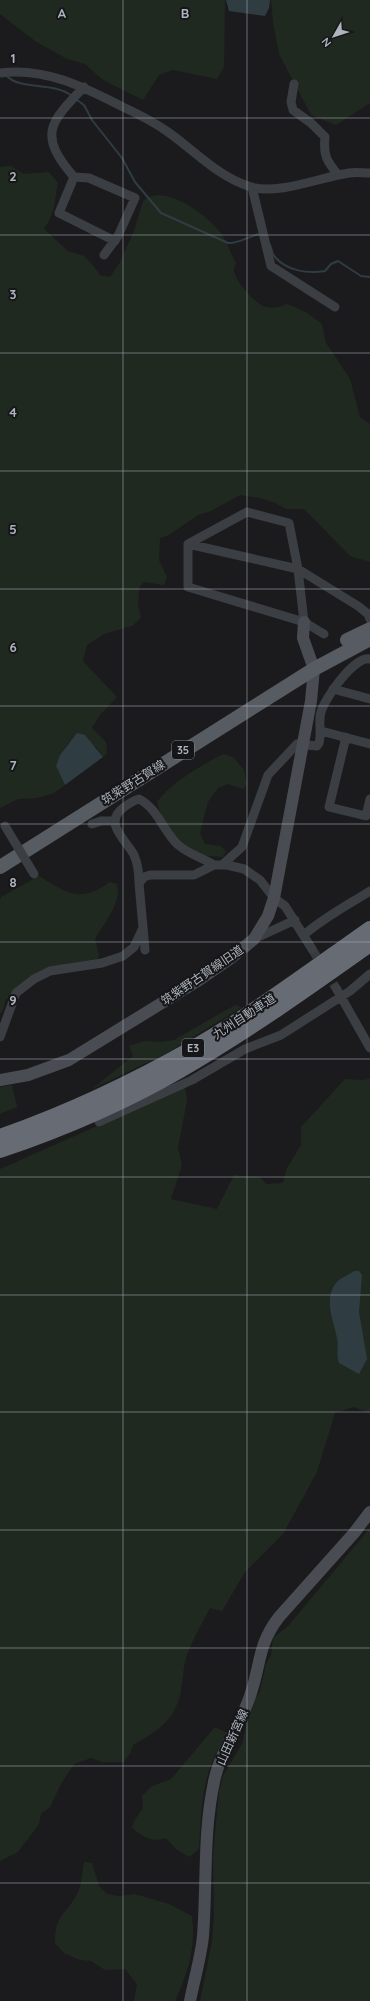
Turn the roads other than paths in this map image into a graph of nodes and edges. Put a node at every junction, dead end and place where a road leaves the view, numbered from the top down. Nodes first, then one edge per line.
1 (3, 73) edge
2 (294, 84) dead end
3 (84, 87) junction
4 (370, 173) edge
5 (338, 175) junction
6 (74, 177) junction
7 (252, 188) junction
8 (115, 241) junction
9 (104, 255) dead end
10 (335, 307) dead end
11 (188, 544) junction
12 (298, 569) junction
13 (370, 619) edge
14 (304, 622) junction
15 (370, 629) edge
16 (324, 634) dead end
17 (370, 639) edge
18 (370, 659) edge
19 (312, 665) junction
20 (333, 689) junction
21 (370, 699) edge
22 (321, 731) junction
23 (346, 737) junction
24 (302, 743) junction
25 (370, 744) edge
26 (370, 799) edge
27 (114, 821) junction
28 (92, 824) dead end
29 (5, 826) dead end
30 (0, 856) edge
31 (218, 865) junction
32 (0, 867) edge
33 (34, 874) dead end
34 (139, 883) junction
35 (370, 891) edge
36 (274, 898) junction
37 (295, 920) junction
38 (143, 927) junction
39 (370, 929) edge
40 (304, 935) junction
41 (254, 939) junction
42 (370, 944) edge
43 (312, 949) tunnel mouth
44 (145, 950) dead end
45 (370, 974) edge
46 (338, 992) junction
47 (0, 1037) edge
48 (370, 1048) edge
49 (0, 1080) edge
50 (99, 1122) dead end
51 (0, 1137) edge
52 (0, 1150) edge
53 (370, 1512) edge
54 (190, 2001) edge

1 - 3 street
2 - 5 street
3 - 6 street
3 - 7 street
4 - 5 street
5 - 7 street
6 - 8 street
6 - 8 street
7 - 10 street
8 - 9 street
11 - 12 street
11 - 12 street
11 - 14 street
12 - 13 street
12 - 14 street
14 - 16 street
14 - 19 street, 筑紫野古賀線旧道
15 - 19 main road, 筑紫野古賀線 / 35
17 - 19 main road, 筑紫野古賀線 / 35
18 - 20 street
19 - 24 street, 筑紫野古賀線旧道
19 - 30 main road, 筑紫野古賀線 / 35
19 - 32 main road, 筑紫野古賀線 / 35
20 - 21 street
20 - 22 street
22 - 23 street
22 - 24 street
23 - 25 street
23 - 26 street
24 - 31 street
24 - 36 street, 筑紫野古賀線旧道
27 - 28 street
27 - 31 street
27 - 34 street
29 - 33 street, bridge
31 - 34 street
31 - 36 street
34 - 38 street
35 - 40 street
36 - 37 street
36 - 41 street, 筑紫野古賀線旧道
37 - 40 street
37 - 41 street
38 - 44 street
38 - 47 street
39 - 51 highway, 九州自動車道 / E3
40 - 43 street
41 - 49 street, 筑紫野古賀線旧道
42 - 52 highway, 九州自動車道 / E3
45 - 46 street
46 - 48 street
46 - 50 street
53 - 54 street, 山田新宮線

